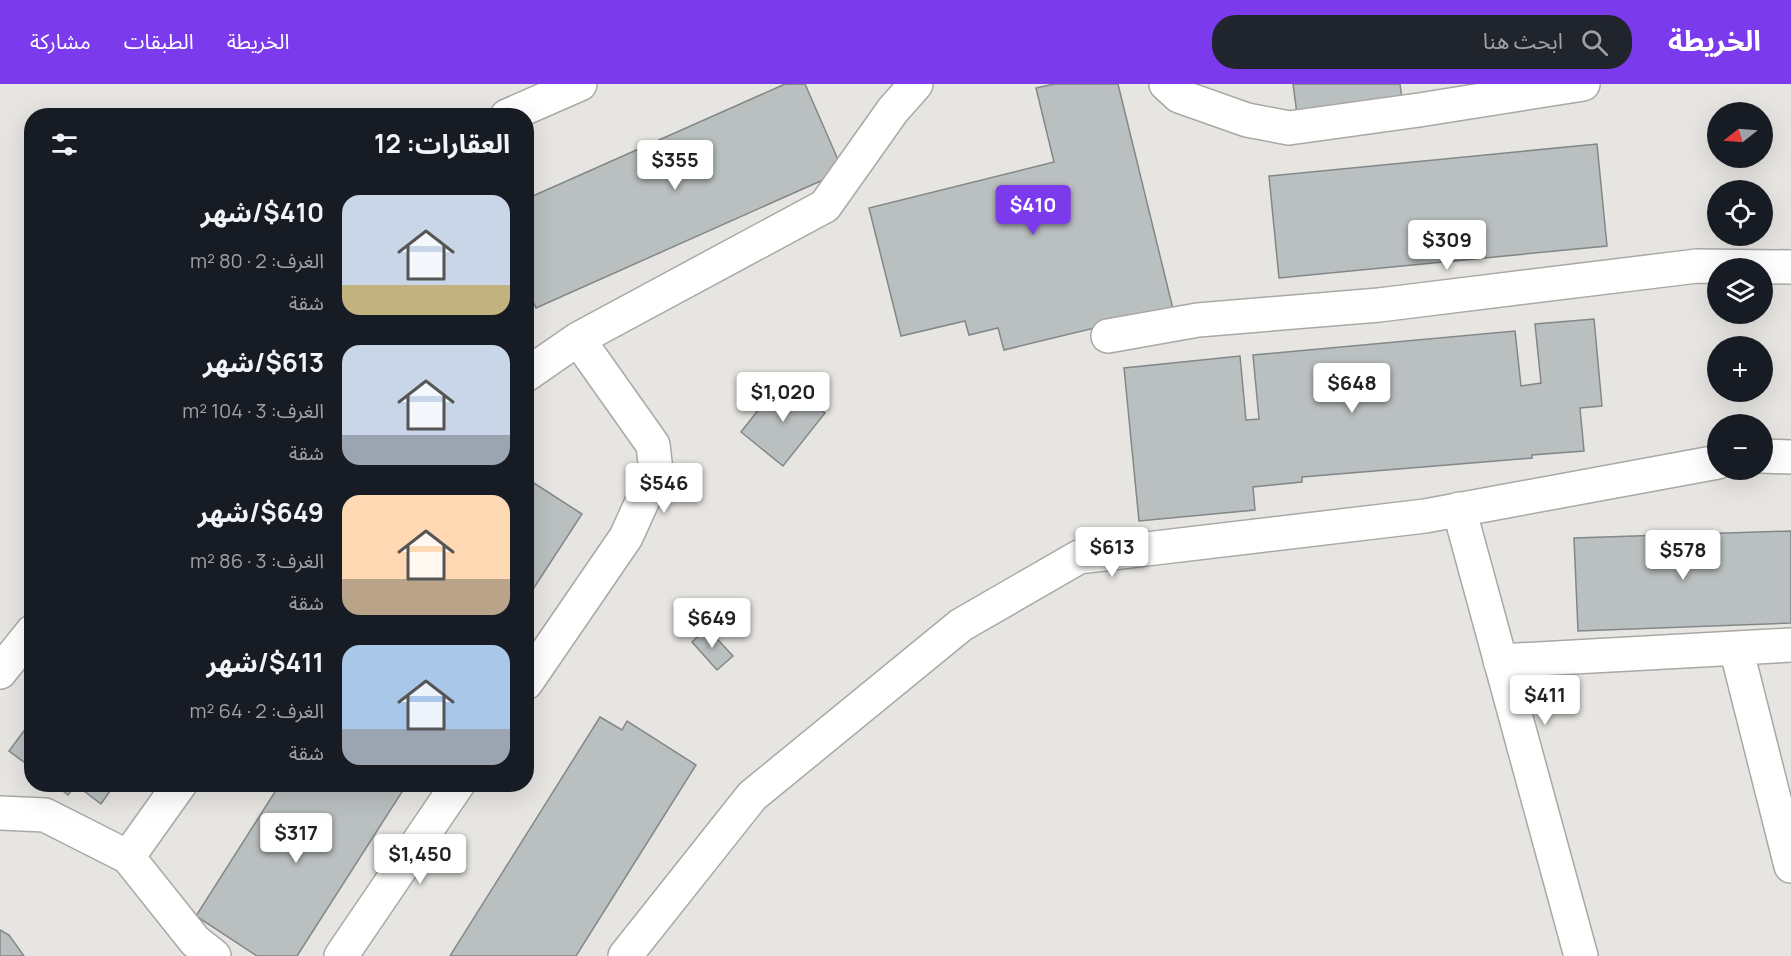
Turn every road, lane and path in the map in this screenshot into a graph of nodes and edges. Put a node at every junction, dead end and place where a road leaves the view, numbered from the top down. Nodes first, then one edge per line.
1 (580, 84) edge
2 (916, 84) edge
3 (1166, 84) edge
4 (1583, 84) edge
5 (525, 108) edge
6 (1791, 267) edge
7 (1108, 336) dead end
8 (578, 339) junction
9 (534, 369) edge
10 (1773, 456) edge
11 (1791, 457) edge
12 (1707, 464) edge
13 (1459, 509) junction
14 (24, 642) edge
15 (1791, 645) edge
16 (1736, 648) junction
17 (1500, 661) junction
18 (534, 671) edge
19 (0, 672) edge
20 (174, 792) edge
21 (453, 792) edge
22 (0, 813) edge
23 (128, 857) junction
24 (1791, 866) edge
25 (630, 954) edge
26 (214, 956) edge
27 (340, 956) edge
28 (1581, 956) edge

1 - 5 street
2 - 8 street
3 - 4 street
6 - 7 street
8 - 9 street
8 - 18 street
10 - 11 street
12 - 13 street
13 - 17 street
13 - 25 street
14 - 19 street
15 - 16 street
16 - 17 street
16 - 24 street
17 - 28 street
20 - 23 street
21 - 27 street
22 - 23 street
23 - 26 street

